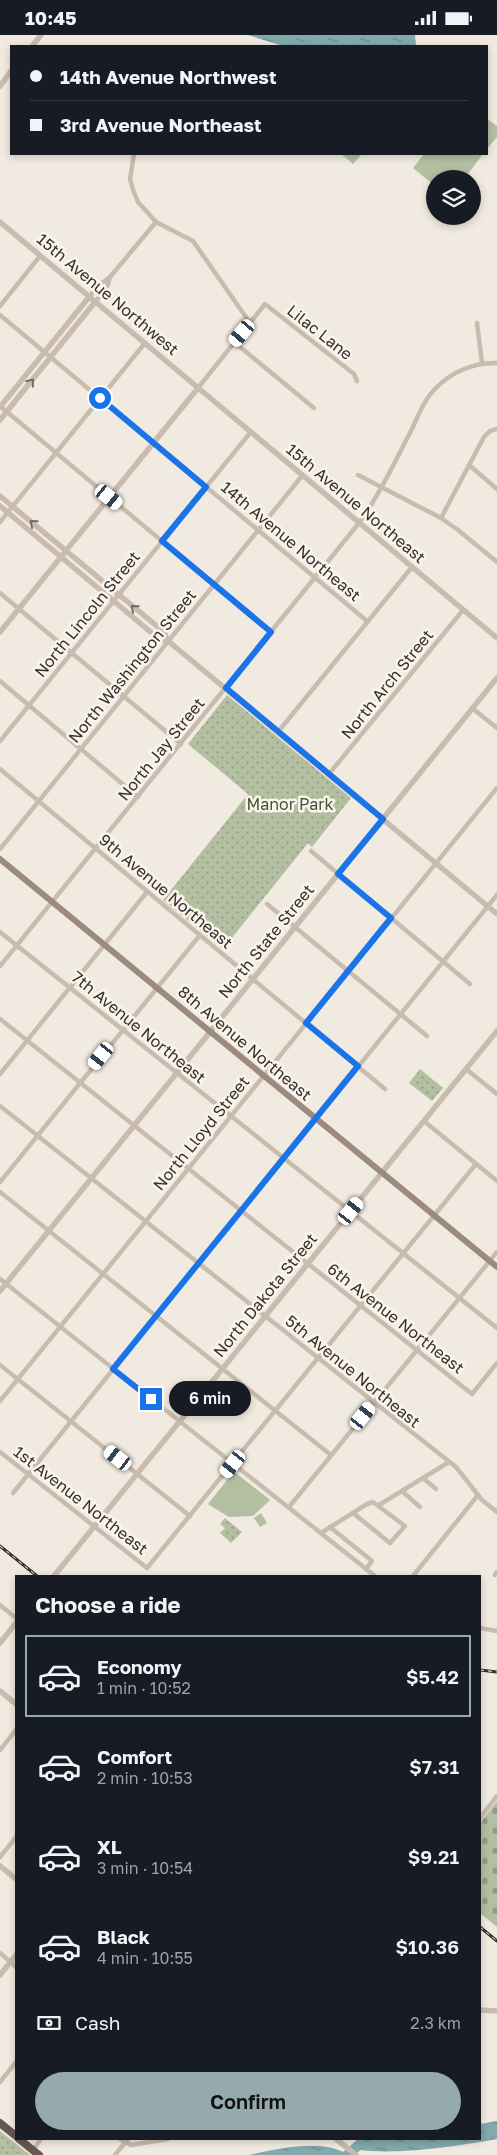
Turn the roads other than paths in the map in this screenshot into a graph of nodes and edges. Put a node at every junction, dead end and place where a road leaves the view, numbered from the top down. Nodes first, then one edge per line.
1 (41, 35) edge
2 (33, 45) edge
3 (10, 72) edge
4 (0, 85) edge
5 (134, 155) edge
6 (0, 222) edge
7 (156, 222) junction
8 (40, 256) junction
9 (110, 277) junction
10 (89, 297) junction
11 (95, 302) junction
12 (0, 306) edge
13 (0, 315) edge
14 (250, 323) junction
15 (477, 323) dead end
16 (234, 342) junction
17 (145, 343) junction
18 (45, 352) junction
19 (50, 357) junction
20 (482, 363) junction
21 (497, 363) edge
22 (357, 381) dead end
23 (198, 388) junction
24 (100, 398) junction
25 (0, 407) edge
26 (314, 409) dead end
27 (7, 411) junction
28 (0, 420) edge
29 (497, 429) edge
30 (250, 433) junction
31 (153, 443) junction
32 (56, 453) junction
33 (469, 465) junction
34 (358, 475) dead end
35 (302, 476) junction
36 (206, 487) junction
37 (381, 488) junction
38 (497, 489) edge
39 (0, 495) edge
40 (109, 497) junction
41 (0, 506) edge
42 (13, 506) junction
43 (7, 512) junction
44 (441, 518) junction
45 (0, 521) edge
46 (359, 523) junction
47 (258, 530) junction
48 (162, 541) junction
49 (66, 551) junction
50 (61, 557) junction
51 (497, 562) edge
52 (412, 567) junction
53 (315, 577) junction
54 (214, 585) junction
55 (0, 593) edge
56 (119, 595) junction
57 (114, 601) junction
58 (18, 609) junction
59 (463, 610) junction
60 (367, 621) junction
61 (0, 631) edge
62 (271, 632) junction
63 (497, 638) edge
64 (168, 641) junction
65 (72, 653) junction
66 (497, 678) edge
67 (0, 681) edge
68 (226, 688) junction
69 (124, 696) junction
70 (29, 705) junction
71 (472, 708) junction
72 (497, 728) edge
73 (278, 732) junction
74 (0, 741) edge
75 (181, 744) junction
76 (81, 749) junction
77 (0, 769) edge
78 (329, 775) junction
79 (497, 787) edge
80 (138, 797) junction
81 (38, 801) junction
82 (383, 819) junction
83 (0, 849) edge
84 (96, 849) junction
85 (310, 851) dead end
86 (0, 859) edge
87 (436, 863) junction
88 (338, 874) junction
89 (148, 892) junction
90 (497, 895) edge
91 (52, 902) junction
92 (267, 904) dead end
93 (488, 906) junction
94 (497, 914) edge
95 (391, 918) junction
96 (295, 927) junction
97 (0, 932) edge
98 (200, 935) junction
99 (105, 945) junction
100 (17, 946) junction
101 (443, 961) junction
102 (0, 967) edge
103 (348, 971) junction
104 (253, 979) junction
105 (470, 984) dead end
106 (70, 988) junction
107 (157, 988) junction
108 (401, 1014) junction
109 (0, 1019) edge
110 (306, 1023) junction
111 (122, 1030) junction
112 (497, 1031) edge
113 (210, 1032) junction
114 (427, 1036) dead end
115 (27, 1040) junction
116 (358, 1066) junction
117 (466, 1069) junction
118 (176, 1073) junction
119 (0, 1074) edge
120 (263, 1076) junction
121 (80, 1083) junction
122 (385, 1089) dead end
123 (497, 1093) edge
124 (0, 1105) edge
125 (230, 1116) junction
126 (316, 1119) junction
127 (424, 1121) junction
128 (134, 1125) junction
129 (38, 1135) junction
130 (284, 1158) junction
131 (476, 1164) junction
132 (188, 1168) junction
133 (381, 1173) junction
134 (92, 1178) junction
135 (497, 1181) edge
136 (0, 1182) edge
137 (0, 1192) edge
138 (242, 1210) junction
139 (351, 1211) junction
140 (434, 1216) junction
141 (145, 1221) junction
142 (49, 1231) junction
143 (497, 1252) edge
144 (404, 1253) junction
145 (489, 1261) junction
146 (198, 1263) junction
147 (308, 1264) junction
148 (497, 1267) edge
149 (103, 1274) junction
150 (0, 1279) edge
151 (6, 1283) junction
152 (0, 1291) edge
153 (459, 1298) junction
154 (361, 1306) junction
155 (156, 1315) junction
156 (265, 1317) junction
157 (60, 1326) junction
158 (497, 1328) edge
159 (417, 1350) junction
160 (318, 1359) junction
161 (497, 1363) edge
162 (0, 1365) edge
163 (113, 1369) junction
164 (223, 1369) junction
165 (18, 1379) junction
166 (0, 1401) edge
167 (374, 1403) junction
168 (275, 1411) junction
169 (71, 1421) junction
170 (180, 1422) junction
171 (0, 1452) edge
172 (331, 1455) junction
173 (449, 1462) junction
174 (233, 1464) junction
175 (137, 1473) junction
176 (28, 1474) junction
177 (423, 1478) junction
178 (436, 1489) dead end
179 (402, 1491) junction
180 (13, 1493) dead end
181 (478, 1495) junction
182 (379, 1505) junction
183 (289, 1507) junction
184 (420, 1507) dead end
185 (497, 1512) edge
186 (353, 1513) junction
187 (190, 1516) junction
188 (94, 1526) junction
189 (330, 1527) junction
190 (321, 1533) junction
191 (366, 1569) junction
192 (55, 1575) edge
193 (374, 1575) edge
194 (414, 1575) edge
195 (0, 1605) edge
196 (15, 1617) edge
197 (15, 1624) edge
198 (481, 1628) edge
199 (497, 1631) edge
200 (0, 1643) edge
201 (0, 1691) edge
202 (15, 1703) edge
203 (15, 1732) edge
204 (0, 1750) edge
205 (497, 1797) edge
206 (481, 1817) edge
207 (15, 1838) edge
208 (0, 1857) edge
209 (0, 1866) edge
210 (15, 1878) edge
211 (0, 1953) edge
212 (15, 1956) edge
213 (10, 1962) junction
214 (15, 1966) edge
215 (0, 1975) edge
216 (481, 2010) edge
217 (497, 2011) edge
218 (15, 2063) edge
219 (0, 2082) edge
220 (0, 2123) edge
221 (15, 2136) edge
222 (21, 2140) edge
223 (41, 2140) edge
224 (163, 2140) edge
225 (337, 2140) edge
226 (127, 2141) edge
227 (36, 2152) edge
228 (115, 2155) edge
229 (356, 2155) edge

1 - 2 street
3 - 4 street
5 - 7 street
6 - 8 street, 15th Avenue Northwest
7 - 9 street
7 - 14 street
8 - 10 street, 15th Avenue Northwest
8 - 12 street
9 - 10 street
9 - 11 street
10 - 11 street, 15th Avenue Northwest
10 - 18 street
11 - 17 street, 15th Avenue Northwest
11 - 19 street
13 - 18 street, 14th Avenue Northeast
14 - 16 street
14 - 22 street, Lilac Lane
15 - 20 street
16 - 23 street
16 - 26 street
17 - 23 street, 15th Avenue Northwest
17 - 24 street
18 - 19 street, 14th Avenue Northeast
18 - 25 street
19 - 24 street, 14th Avenue Northeast
27 -> 19 street
20 - 21 street
20 - 37 street, North Jay Street
23 - 30 street, 15th Avenue Northeast
23 - 31 street
24 - 31 street, 14th Avenue Northeast
24 - 32 street
25 - 27 street
27 - 28 street
27 - 32 street
29 - 33 street
30 - 35 street, 15th Avenue Northeast
30 - 36 street, North Lincoln Street
31 - 36 street, 14th Avenue Northeast
31 - 40 street
32 - 40 street
32 - 42 street
33 - 38 street
33 - 44 street
34 - 37 street
35 - 46 street, 15th Avenue Northeast
35 - 47 street, North Washington Street
36 - 47 street, 14th Avenue Northeast
36 - 48 street, North Lincoln Street
37 - 44 street
37 - 46 street, North Jay Street
39 - 42 street
40 - 48 street
40 - 49 street
41 - 43 street
42 - 43 street
49 -> 42 street
43 - 45 street
43 - 50 street
44 - 51 street
46 - 52 street, 15th Avenue Northeast
46 - 53 street, North Jay Street
47 - 53 street, 14th Avenue Northeast
47 - 54 street, North Washington Street
48 - 54 street
48 - 56 street, North Lincoln Street
49 - 50 street
49 - 56 street
50 - 57 street
50 - 58 street
52 - 59 street, 15th Avenue Northeast
52 - 60 street
53 - 60 street, 14th Avenue Northeast
53 - 62 street, North Jay Street
54 - 62 street
54 - 64 street, North Washington Street
55 - 58 street
56 - 57 street, North Lincoln Street
64 -> 56 street
57 - 64 street
57 - 65 street, North Lincoln Street
58 - 61 street
58 - 65 street
59 - 63 street, 15th Avenue Northeast
59 - 78 street, North Arch Street
60 - 73 street
62 - 68 street, North Jay Street
64 - 68 street
64 - 69 street, North Washington Street
65 - 69 street
65 - 70 street, North Lincoln Street
66 - 71 street, North State Street
67 - 70 street
68 - 73 street
68 - 75 street, North Jay Street
69 - 75 street
69 - 76 street, North Washington Street
70 - 74 street, North Lincoln Street
70 - 76 street
71 - 72 street
71 - 82 street, North State Street
73 - 78 street
75 - 80 street, North Jay Street
76 - 80 street
76 - 81 street, North Washington Street
77 - 81 street, 9th Avenue Northeast
78 - 82 street
79 - 87 street, North Lloyd Street
80 - 84 street, North Jay Street
81 - 83 street, North Washington Street
81 - 84 street, 9th Avenue Northeast
82 - 87 street
82 - 88 street, North State Street
84 - 89 street, 9th Avenue Northeast
84 - 91 street, North Jay Street
85 - 88 street
86 - 91 main road, 8th Avenue Northeast
87 - 93 street
87 - 95 street, North Lloyd Street
88 - 95 street
88 - 96 street, North State Street
89 - 98 street, 9th Avenue Northeast
89 - 99 street
90 - 93 street
91 - 99 main road, 8th Avenue Northeast
91 - 100 street, North Jay Street
92 - 96 street
93 - 94 street
93 - 101 street
95 - 101 street
95 - 103 street, North Lloyd Street
96 - 103 street
96 - 104 street, North State Street
97 - 100 street, 7th Avenue Northeast
98 - 104 street, 9th Avenue Northeast
98 - 107 street
99 - 106 street
99 - 107 main road, 8th Avenue Northeast
100 - 102 street, North Jay Street
100 - 106 street, 7th Avenue Northeast
101 - 105 street
101 - 108 street
103 - 108 street
103 - 110 street, North Lloyd Street
104 - 110 street, 9th Avenue Northeast
104 - 113 street, North State Street
106 - 111 street, 7th Avenue Northeast
106 - 115 street
107 - 111 street
107 - 113 main road, 8th Avenue Northeast
108 - 114 street
108 - 116 street
109 - 115 street, 6th Avenue Northeast
110 - 116 street, 9th Avenue Northeast
110 - 120 street, North Lloyd Street
111 - 118 street, 7th Avenue Northeast
111 - 121 street
112 - 117 street, North Dakota Street
113 - 118 street, North State Street
113 - 120 main road, 8th Avenue Northeast
115 - 119 street
115 - 121 street, 6th Avenue Northeast
116 - 122 street, 9th Avenue Northeast
116 - 126 street
117 - 123 street
117 - 127 street, North Dakota Street
118 - 125 street, 7th Avenue Northeast
118 - 128 street, North State Street
120 - 125 street, North Lloyd Street
120 - 126 main road, 8th Avenue Northeast
121 - 128 street, 6th Avenue Northeast
121 - 129 street
124 - 129 street, 5th Avenue Northeast
125 - 130 street, 7th Avenue Northeast
125 - 132 street, North Lloyd Street
126 - 130 street
126 - 133 main road, 8th Avenue Northeast
127 - 131 street
127 - 133 street, North Dakota Street
128 - 132 street, 6th Avenue Northeast
128 - 134 street, North State Street
129 - 134 street, 5th Avenue Northeast
129 - 136 street
130 - 138 street
130 - 139 street, 7th Avenue Northeast
131 - 135 street
131 - 140 street
132 - 138 street, 6th Avenue Northeast
132 - 141 street, North Lloyd Street
133 - 139 street, North Dakota Street
133 - 140 main road, 8th Avenue Northeast
134 - 141 street, 5th Avenue Northeast
134 - 142 street, North State Street
137 - 142 street
138 - 146 street
138 - 147 street, 6th Avenue Northeast
139 - 144 street, 7th Avenue Northeast
139 - 147 street, North Dakota Street
140 - 144 street
140 - 145 main road, 8th Avenue Northeast
141 - 146 street, 5th Avenue Northeast
141 - 149 street, North Lloyd Street
142 - 149 street
142 - 151 street, North State Street
143 - 145 street
144 - 153 street, 7th Avenue Northeast
144 - 154 street
145 - 148 main road, 8th Avenue Northeast
145 - 153 street
146 - 155 street
146 - 156 street, 5th Avenue Northeast
147 - 154 street, 6th Avenue Northeast
147 - 156 street, North Dakota Street
149 - 155 street
149 - 157 street, North Lloyd Street
150 - 151 street
151 - 152 street, North State Street
151 - 157 street
153 - 158 street, 7th Avenue Northeast
153 - 159 street
154 - 159 street, 6th Avenue Northeast
154 - 160 street
155 - 163 street
155 - 164 street
156 - 160 street, 5th Avenue Northeast
156 - 164 street, North Dakota Street
157 - 163 street
157 - 165 street, North Lloyd Street
159 - 161 street, 6th Avenue Northeast
159 - 167 street
160 - 167 street, 5th Avenue Northeast
160 - 168 street
162 - 165 street
163 - 169 street
163 - 170 street
164 - 168 street
164 - 170 street, North Dakota Street
165 - 166 street, North Lloyd Street
165 - 169 street
167 - 172 street
167 - 173 street, 5th Avenue Northeast
168 - 172 street
168 - 174 street
169 - 175 street
169 - 176 street
170 - 174 street
170 - 175 street, North Dakota Street
171 - 176 street, 1st Avenue Northeast
172 - 183 street
173 - 177 street
173 - 181 street, 5th Avenue Northeast
174 - 183 street
174 - 187 street
175 - 187 street
175 - 188 street, North Dakota Street
176 - 180 street
176 - 188 street, 1st Avenue Northeast
177 - 178 street
177 - 179 street
179 - 182 street
179 - 184 street
181 - 185 street, 5th Avenue Northeast
181 - 194 street
182 - 186 street
182 - 186 street
183 - 190 street
186 - 189 street
187 - 188 street, 1st Avenue Northeast
188 - 192 street, North Dakota Street
189 - 190 street
189 - 191 street
190 - 191 street
191 - 193 street
195 - 196 street
197 - 200 street
198 - 199 street
201 - 202 street
203 - 204 street
205 - 206 street
207 - 208 street
209 - 210 street
211 - 213 street
212 - 213 street
213 - 214 street
213 - 215 street
216 - 217 street
218 - 219 street
220 - 221 highway
222 - 227 highway
223 - 227 street
224 - 226 street
225 - 229 street
226 - 228 street

